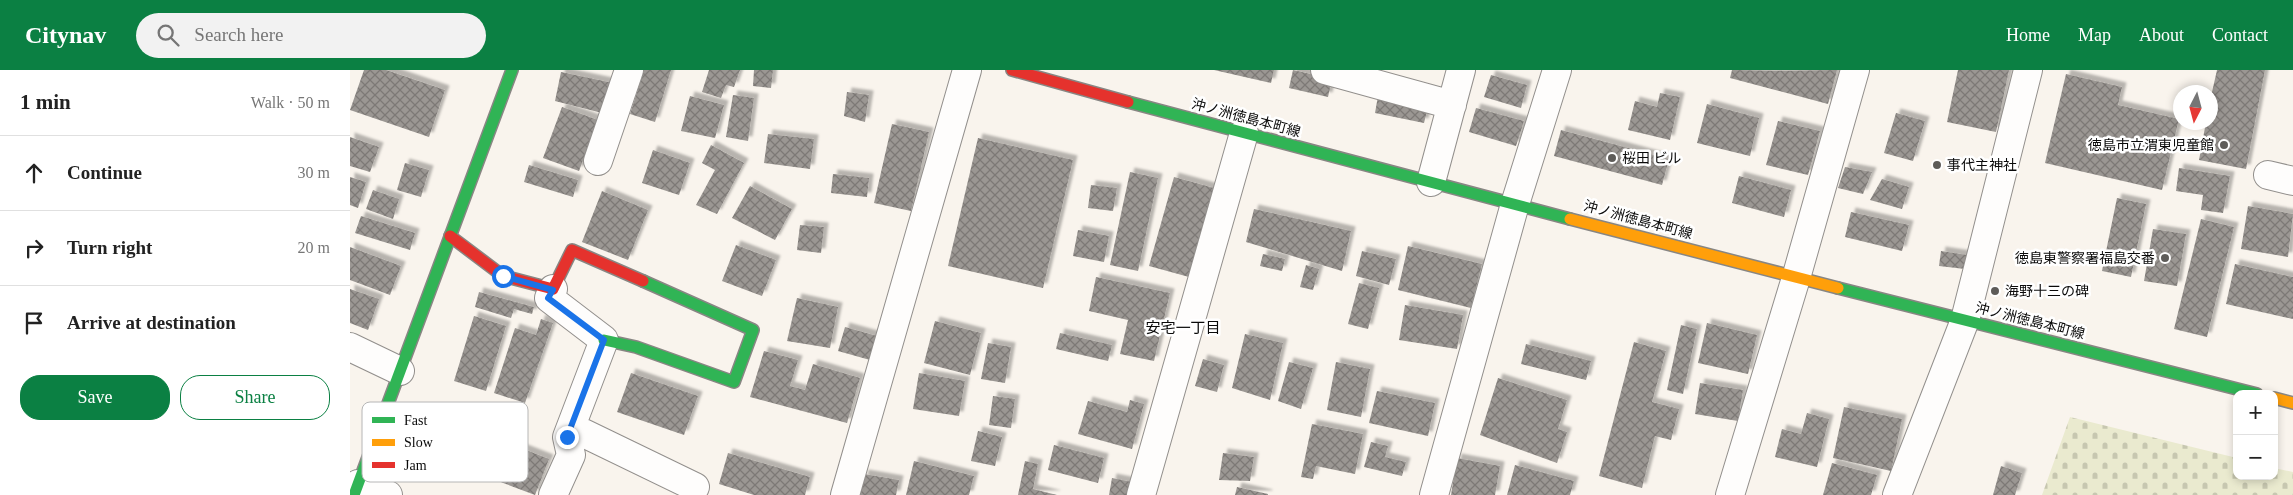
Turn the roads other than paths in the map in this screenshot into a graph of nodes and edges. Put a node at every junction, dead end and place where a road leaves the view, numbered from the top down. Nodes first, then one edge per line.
1 (512, 70) edge
2 (629, 70) edge
3 (967, 70) edge
4 (1012, 70) edge
5 (1325, 70) edge
6 (1461, 70) edge
7 (1557, 70) edge
8 (1855, 70) edge
9 (2028, 70) edge
10 (1452, 104) junction
11 (1244, 133) junction
12 (598, 160) dead end
13 (1431, 182) junction
14 (1515, 204) junction
15 (450, 236) junction
16 (1796, 278) junction
17 (553, 290) junction
18 (1965, 320) junction
19 (604, 340) junction
20 (350, 347) edge
21 (400, 371) junction
22 (2241, 390) edge
23 (2278, 399) edge
24 (388, 402) edge
25 (2293, 403) edge
26 (571, 427) junction
27 (362, 473) edge
28 (695, 487) dead end
29 (356, 489) edge
30 (388, 495) edge
31 (553, 495) edge
32 (845, 495) edge
33 (1142, 495) edge
34 (1434, 495) edge
35 (1730, 495) edge
36 (1897, 495) edge

1 - 15 main road
2 - 12 street
3 - 32 street
4 - 11 main road, 沖ノ洲徳島本町線
5 - 10 street
6 - 10 street
7 - 14 street
8 - 16 street
9 - 18 street
10 - 13 street
11 - 13 main road, 沖ノ洲徳島本町線
11 - 33 street
13 - 14 main road, 沖ノ洲徳島本町線
14 - 16 main road, 沖ノ洲徳島本町線
14 - 34 street
15 - 17 main road
15 - 21 main road
16 - 18 main road, 沖ノ洲徳島本町線
16 - 35 street
17 - 19 street
17 - 19 main road
18 - 22 main road, 沖ノ洲徳島本町線
18 - 36 street
19 - 26 street
20 - 21 street
21 - 24 main road
23 - 25 main road
26 - 28 street
26 - 31 street
27 - 29 main road
29 - 30 street

